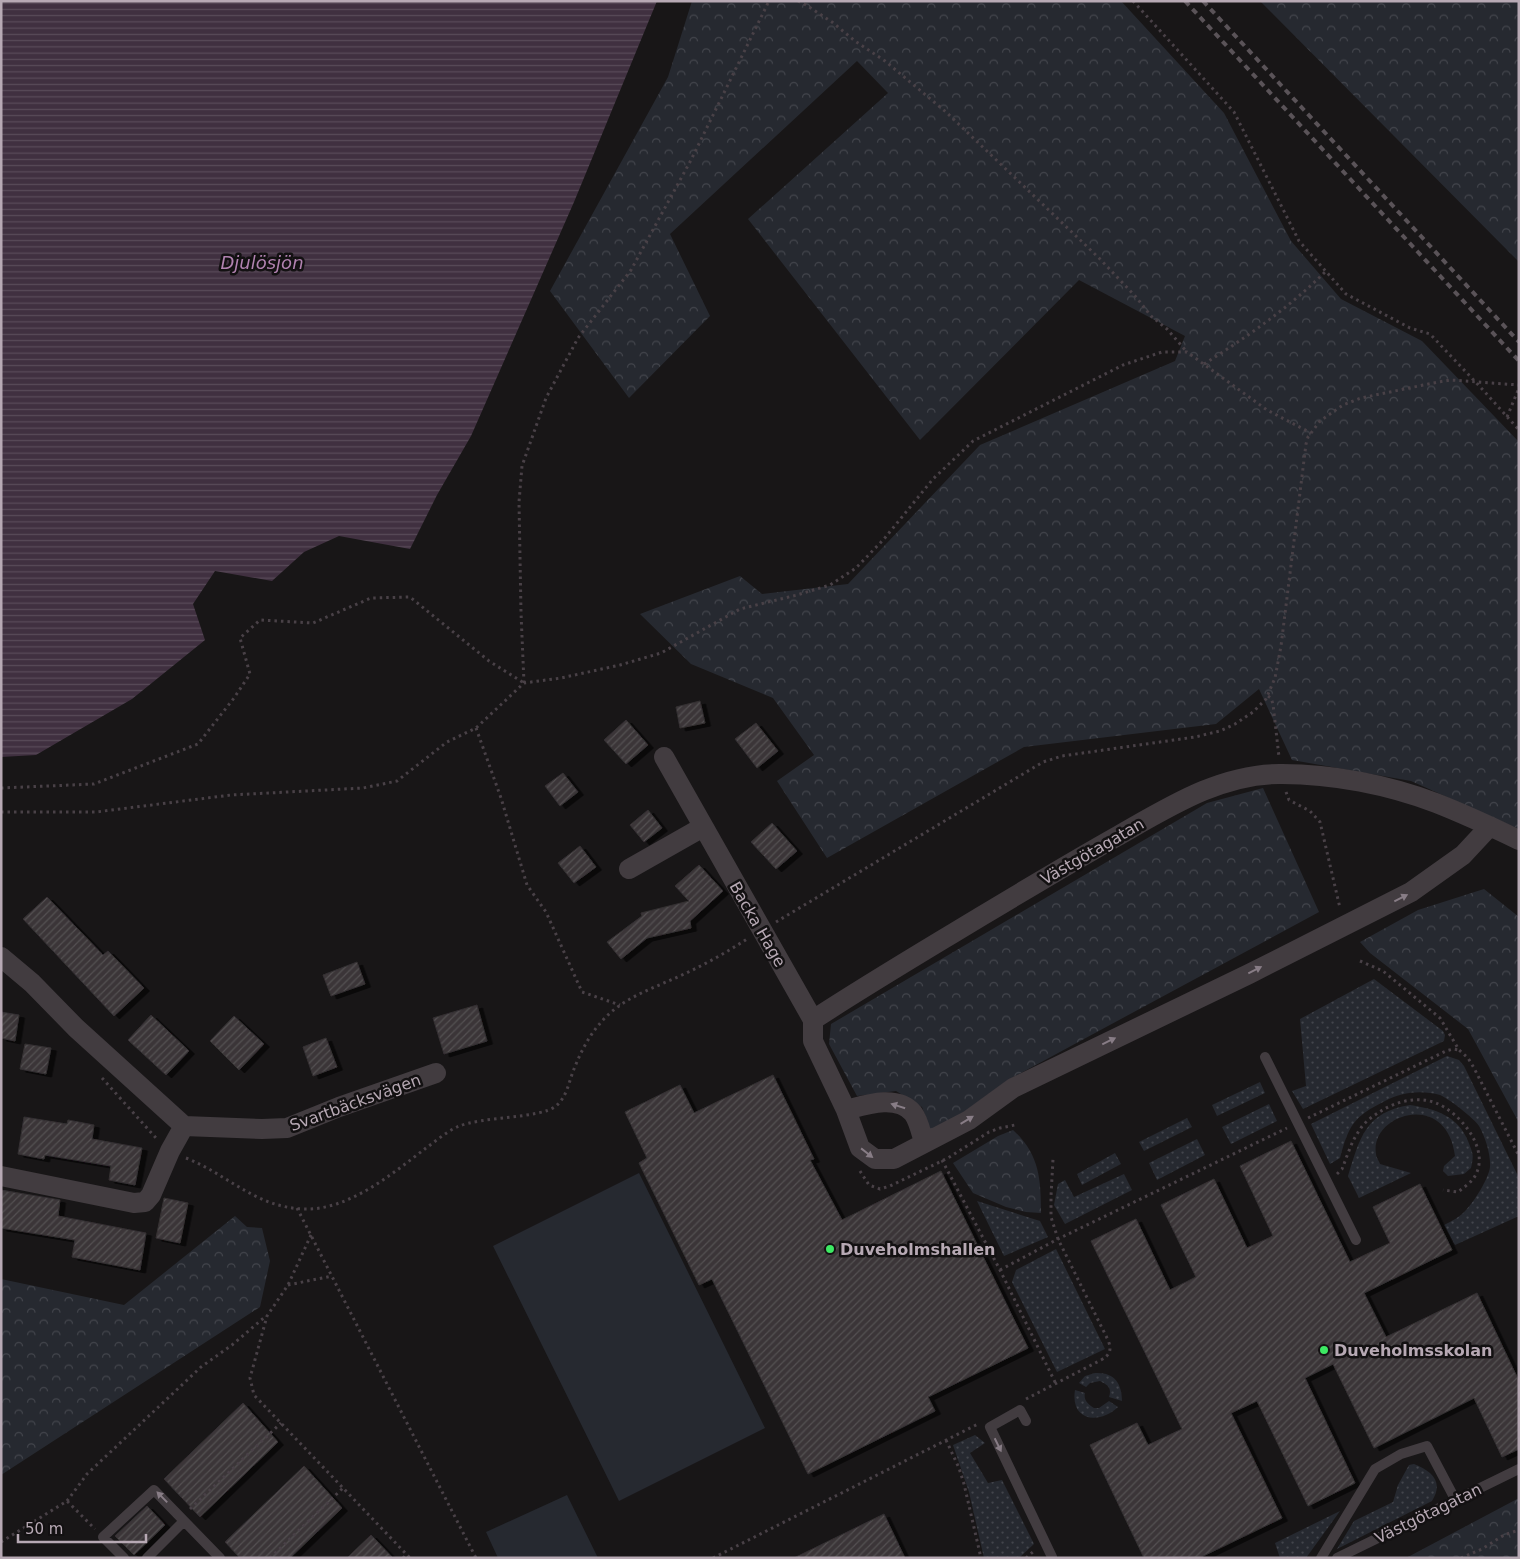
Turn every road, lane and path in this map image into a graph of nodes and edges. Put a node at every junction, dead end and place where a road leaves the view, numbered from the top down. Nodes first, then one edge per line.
1 (769, 1) edge
2 (798, 1) edge
3 (1133, 1) edge
4 (1326, 271) junction
5 (1187, 352) junction
6 (1204, 364) junction
7 (1476, 382) junction
8 (1519, 387) edge
9 (1507, 417) junction
10 (1519, 430) edge
11 (1311, 433) junction
12 (524, 683) junction
13 (1268, 696) junction
14 (476, 728) junction
15 (664, 757) dead end
16 (1282, 774) junction
17 (1, 788) edge
18 (1, 812) edge
19 (1490, 826) junction
20 (703, 827) junction
21 (1519, 840) edge
22 (629, 869) dead end
23 (1343, 926) junction
24 (761, 931) junction
25 (1, 957) edge
26 (1360, 961) dead end
27 (620, 1005) junction
28 (813, 1020) junction
29 (1459, 1050) junction
30 (1265, 1058) dead end
31 (436, 1073) dead end
32 (846, 1110) junction
33 (1298, 1123) junction
34 (184, 1126) junction
35 (924, 1142) junction
36 (170, 1151) junction
37 (1519, 1156) edge
38 (1053, 1159) dead end
39 (942, 1160) dead end
40 (1, 1176) edge
41 (1327, 1183) junction
42 (1443, 1190) dead end
43 (297, 1208) junction
44 (311, 1235) junction
45 (1058, 1239) junction
46 (1356, 1240) dead end
47 (1000, 1270) junction
48 (332, 1276) junction
49 (288, 1285) junction
50 (266, 1316) junction
51 (1056, 1384) junction
52 (1022, 1401) dead end
53 (1026, 1421) dead end
54 (281, 1423) junction
55 (980, 1423) dead end
56 (946, 1440) junction
57 (1519, 1469) edge
58 (343, 1488) junction
59 (1455, 1499) junction
60 (67, 1501) junction
61 (183, 1519) junction
62 (1519, 1530) edge
63 (103, 1537) junction
64 (1, 1542) edge
65 (407, 1554) junction
66 (215, 1556) edge
67 (1052, 1557) edge
68 (124, 1558) edge
69 (147, 1558) edge
70 (270, 1558) edge
71 (403, 1558) edge
72 (410, 1558) edge
73 (476, 1558) edge
74 (713, 1558) edge
75 (981, 1558) edge
76 (1321, 1558) edge
77 (1337, 1558) edge
78 (1461, 1558) edge

1 - 12 path
2 - 5 path
3 - 4 path
4 - 6 path
4 - 7 path
5 - 6 path
5 - 12 path
6 - 11 path
7 - 8 path
7 - 9 path
7 - 11 path
8 - 9 path
9 - 10 path
11 - 13 path
12 - 14 path
12 - 17 path
13 - 16 path
13 - 24 path
14 - 18 path
14 - 27 path
15 - 20 street, Backa Hage
16 - 19 street, Västgötagatan
16 - 23 path
16 - 28 street, Västgötagatan
19 - 21 street, Västgötagatan
23 -> 19 street
20 - 22 street
20 - 24 street, Backa Hage
35 -> 23 street
24 - 27 path
24 - 28 street, Backa Hage
25 - 34 street
26 - 29 path
27 - 43 path
28 - 32 street
29 - 33 path
29 - 37 path
30 - 33 lane
31 - 34 street, Svartbäcksvägen
35 -> 32 street
32 -> 35 street
33 - 41 lane
33 - 45 path
34 - 36 street
36 - 40 street
36 - 43 path
38 - 45 path
39 - 47 path
41 - 42 path
41 - 46 lane
43 - 44 path
44 - 48 path
44 - 49 path
45 - 47 path
45 - 51 path
47 - 51 path
48 - 49 path
48 - 73 path
49 - 50 path
50 - 54 path
50 - 60 path
51 - 52 path
53 -> 67 lane
54 - 58 path
54 - 61 path
55 - 56 path
56 - 74 path
56 - 75 path
57 - 59 lane, Västgötagatan
58 - 65 path
58 - 70 path
59 - 76 lane
59 - 77 lane, Västgötagatan
60 - 63 path
60 - 64 path
61 -> 63 lane
61 - 66 lane
61 - 69 lane
62 - 78 path
63 - 68 lane
65 - 71 path
65 - 72 path

